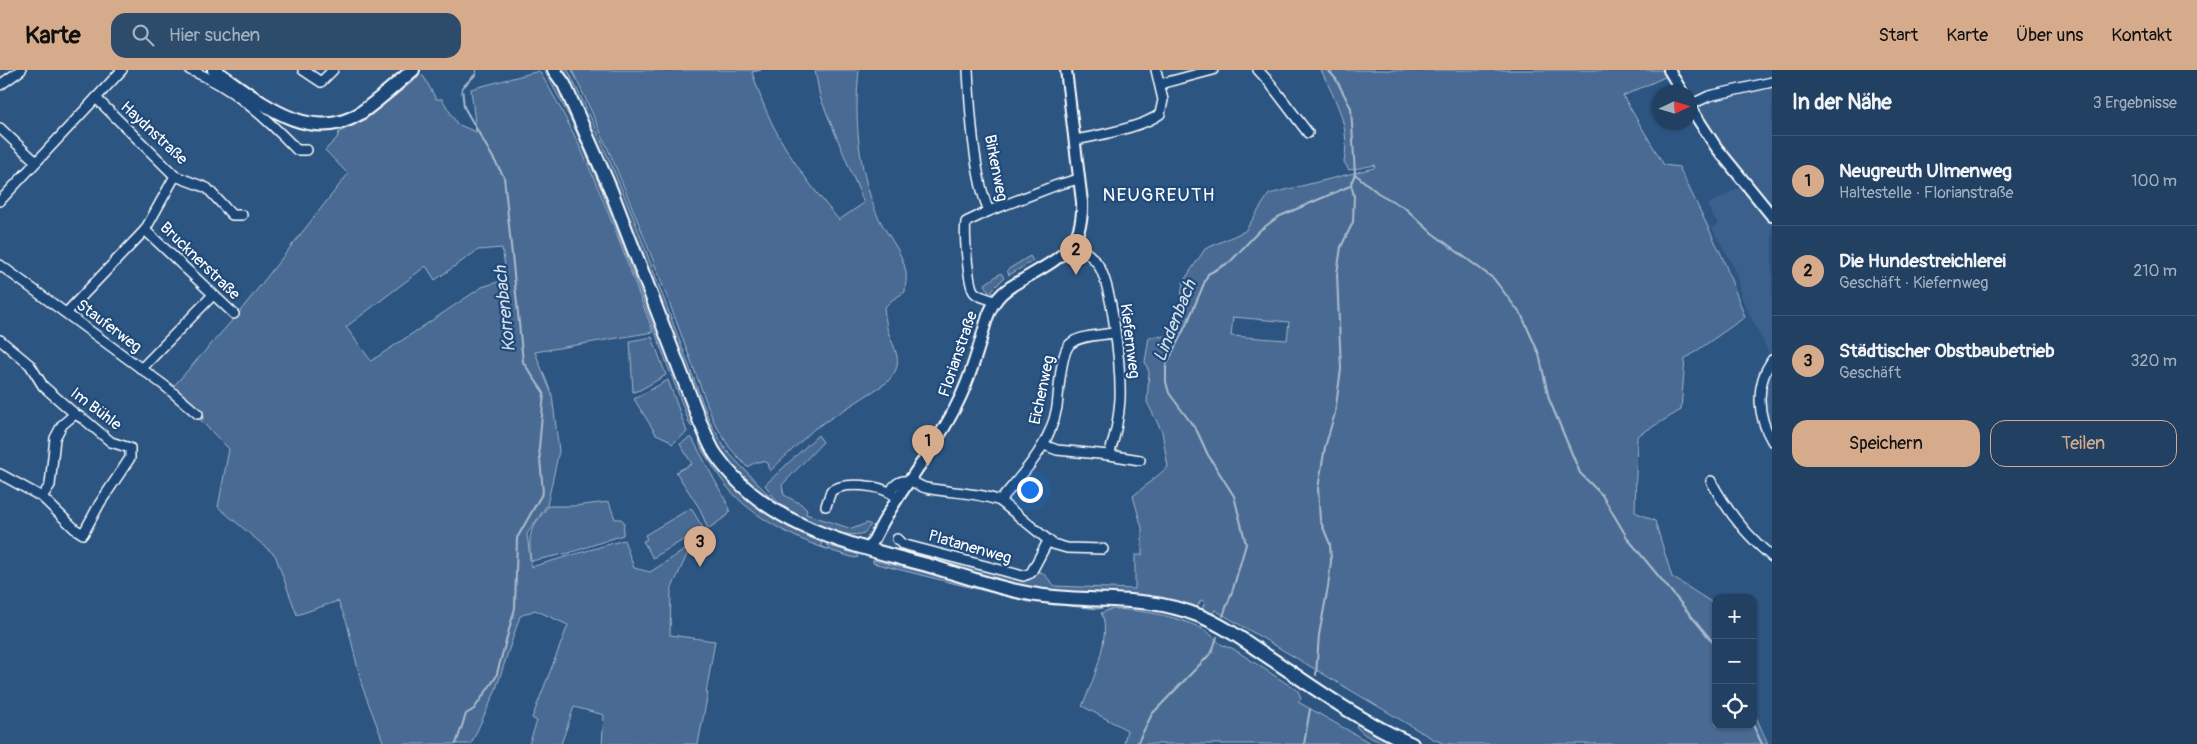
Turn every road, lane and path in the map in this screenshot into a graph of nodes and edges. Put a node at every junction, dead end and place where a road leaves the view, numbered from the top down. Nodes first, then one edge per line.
1 (21, 70) edge
2 (122, 70) edge
3 (190, 70) edge
4 (214, 70) edge
5 (303, 70) edge
6 (333, 70) edge
7 (413, 70) edge
8 (554, 70) edge
9 (968, 70) edge
10 (1066, 70) edge
11 (1156, 70) edge
12 (1213, 70) edge
13 (1258, 70) edge
14 (1669, 70) edge
15 (1772, 82) edge
16 (1160, 84) junction
17 (0, 85) edge
18 (1678, 85) edge
19 (96, 98) junction
20 (1697, 102) edge
21 (1697, 117) edge
22 (0, 128) edge
23 (1308, 133) dead end
24 (1075, 140) junction
25 (307, 150) dead end
26 (36, 162) junction
27 (174, 176) junction
28 (1079, 179) junction
29 (0, 201) edge
30 (989, 211) junction
31 (242, 215) dead end
32 (1772, 216) edge
33 (145, 230) junction
34 (1073, 243) junction
35 (0, 265) edge
36 (213, 295) junction
37 (994, 302) junction
38 (66, 313) junction
39 (234, 314) dead end
40 (1114, 333) junction
41 (0, 340) edge
42 (1772, 360) edge
43 (141, 369) junction
44 (75, 414) junction
45 (198, 414) dead end
46 (1772, 441) edge
47 (1044, 445) junction
48 (1109, 455) junction
49 (1140, 460) dead end
50 (0, 474) edge
51 (911, 481) junction
52 (1711, 481) dead end
53 (895, 496) junction
54 (42, 497) junction
55 (1000, 501) junction
56 (826, 506) dead end
57 (897, 539) dead end
58 (1048, 541) junction
59 (1103, 549) dead end
60 (870, 550) junction
61 (1772, 557) edge
62 (1412, 744) edge

1 - 17 street
2 - 19 street
3 - 25 street
4 - 7 main road
5 - 6 street
8 - 60 main road
9 - 30 street, Birkenweg
10 - 24 street, Florianstraße
11 - 16 street
12 - 16 street
13 - 23 street
14 - 18 street
15 - 20 street
16 - 24 street
19 - 26 street
19 - 27 street, Haydnstraße
21 - 32 street
22 - 26 street
24 - 28 street, Florianstraße
26 - 29 street
27 - 31 street, Haydnstraße
27 - 33 street
28 - 30 street
28 - 34 street, Florianstraße
30 - 37 street, Birkenweg
33 - 36 street, Brucknerstraße
33 - 38 street
34 - 37 street, Florianstraße
34 - 40 street, Kiefernweg
35 - 38 street, Stauferweg
36 - 39 street, Brucknerstraße
36 - 43 street
37 - 51 street, Florianstraße
38 - 43 street, Stauferweg
40 - 47 street, Eichenweg
40 - 48 street, Kiefernweg
41 - 44 street, Im Bühle
42 - 46 street
43 - 45 street, Stauferweg
44 - 54 street
44 - 54 street, Im Bühle
47 - 48 street
47 - 55 street, Eichenweg
48 - 49 street
50 - 54 street
51 - 53 street, Florianstraße
51 - 55 street
52 - 61 street
53 - 56 street
53 - 60 street, Florianstraße
55 - 58 street
57 - 58 street, Platanenweg
58 - 59 street
60 - 62 main road

